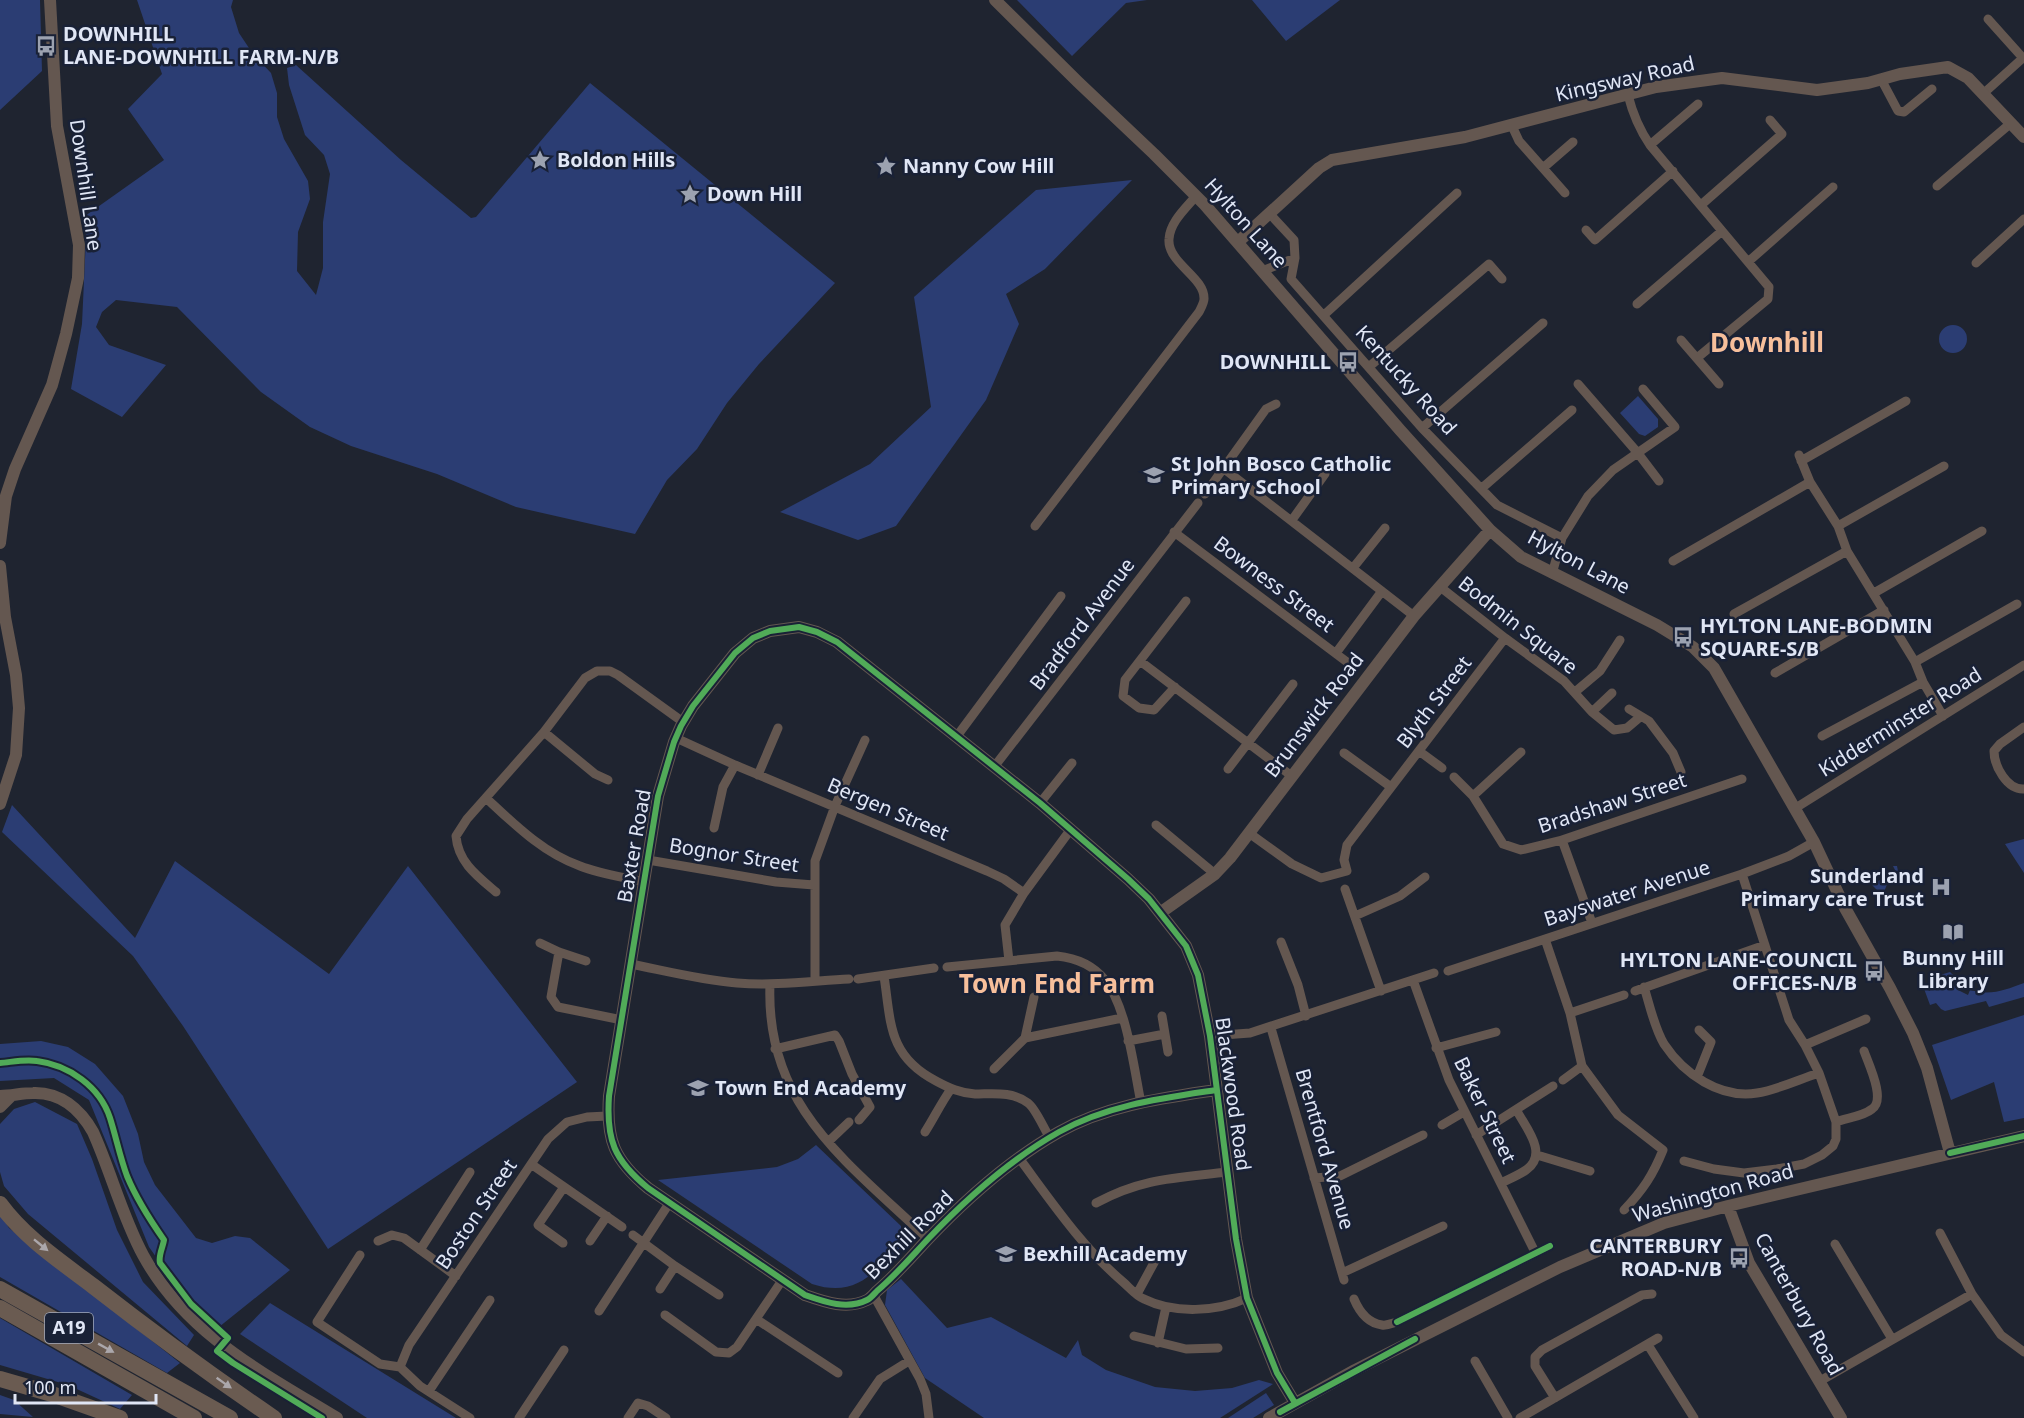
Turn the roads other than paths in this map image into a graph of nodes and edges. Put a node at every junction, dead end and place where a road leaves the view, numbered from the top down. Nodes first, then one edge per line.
1 (50, 0) edge
2 (995, 0) edge
3 (1988, 19) dead end
4 (2023, 58) edge
5 (1881, 79) junction
6 (1932, 89) dead end
7 (1984, 93) junction
8 (1628, 95) junction
9 (1698, 104) dead end
10 (1770, 120) dead end
11 (2011, 123) junction
12 (1512, 126) junction
13 (2024, 137) edge
14 (1573, 142) dead end
15 (1650, 145) junction
16 (1543, 168) junction
17 (1673, 171) junction
18 (1937, 186) dead end
19 (1833, 187) dead end
20 (1457, 193) dead end
21 (1565, 193) dead end
22 (1196, 196) junction
23 (1701, 205) junction
24 (1269, 213) junction
25 (2024, 219) edge
26 (1586, 230) dead end
27 (1722, 231) junction
28 (1239, 242) junction
29 (1295, 258) junction
30 (1748, 262) junction
31 (1976, 263) dead end
32 (1262, 270) junction
33 (1502, 279) dead end
34 (1637, 304) dead end
35 (1323, 315) junction
36 (1543, 323) dead end
37 (1681, 340) dead end
38 (1696, 357) junction
39 (1370, 366) junction
40 (1578, 384) dead end
41 (1719, 384) dead end
42 (1642, 389) dead end
43 (1906, 401) dead end
44 (1276, 404) dead end
45 (1572, 410) dead end
46 (1422, 428) junction
47 (1637, 452) junction
48 (1944, 466) dead end
49 (1223, 468) junction
50 (1325, 474) dead end
51 (1659, 481) dead end
52 (1810, 482) junction
53 (1482, 488) junction
54 (1205, 494) dead end
55 (1198, 503) dead end
56 (1292, 520) junction
57 (1035, 526) dead end
58 (1838, 526) junction
59 (1385, 528) dead end
60 (1490, 530) junction
61 (1982, 531) dead end
62 (1174, 532) junction
63 (1562, 538) junction
64 (0, 543) edge
65 (1847, 550) junction
66 (1673, 561) dead end
67 (0, 566) edge
68 (1353, 568) junction
69 (1552, 574) junction
70 (1439, 586) junction
71 (1382, 591) junction
72 (1874, 593) junction
73 (1061, 597) dead end
74 (1186, 602) dead end
75 (2018, 604) dead end
76 (1884, 610) junction
77 (1734, 614) dead end
78 (1414, 616) junction
79 (1505, 638) junction
80 (1620, 640) dead end
81 (1336, 653) junction
82 (1140, 661) junction
83 (1915, 662) junction
84 (1351, 665) dead end
85 (2024, 665) edge
86 (1775, 673) dead end
87 (1923, 682) junction
88 (1293, 684) dead end
89 (1175, 687) junction
90 (1575, 692) junction
91 (1612, 693) dead end
92 (1629, 709) dead end
93 (1592, 712) junction
94 (1943, 716) junction
95 (1640, 717) junction
96 (683, 722) junction
97 (2024, 727) edge
98 (778, 728) dead end
99 (544, 732) junction
100 (957, 736) junction
101 (1822, 736) dead end
102 (676, 738) junction
103 (865, 740) dead end
104 (1249, 743) junction
105 (1419, 751) junction
106 (1521, 752) dead end
107 (1344, 753) dead end
108 (1072, 763) dead end
109 (735, 765) junction
110 (994, 767) junction
111 (1442, 768) dead end
112 (1228, 770) dead end
113 (1680, 772) dead end
114 (758, 775) junction
115 (1293, 777) junction
116 (1454, 777) dead end
117 (1742, 779) dead end
118 (608, 780) dead end
119 (1391, 787) junction
120 (2024, 789) edge
121 (1473, 796) junction
122 (486, 798) junction
123 (1040, 803) junction
124 (0, 804) edge
125 (835, 806) junction
126 (1794, 809) junction
127 (1156, 825) dead end
128 (714, 828) dead end
129 (1071, 829) junction
130 (1249, 833) junction
131 (1562, 840) junction
132 (1814, 842) junction
133 (648, 860) junction
134 (1215, 874) junction
135 (1742, 874) junction
136 (1425, 877) dead end
137 (644, 882) junction
138 (814, 885) junction
139 (1345, 889) dead end
140 (496, 892) dead end
141 (1024, 893) junction
142 (1160, 913) junction
143 (1354, 916) junction
144 (1592, 923) junction
145 (1545, 939) junction
146 (1281, 942) dead end
147 (540, 943) dead end
148 (1765, 945) junction
149 (559, 952) junction
150 (1009, 960) junction
151 (586, 961) dead end
152 (631, 964) junction
153 (947, 967) dead end
154 (934, 968) dead end
155 (1448, 971) dead end
156 (1434, 973) dead end
157 (884, 976) junction
158 (1413, 980) junction
159 (815, 981) junction
160 (770, 984) junction
161 (1381, 991) junction
162 (1624, 995) dead end
163 (1034, 996) dead end
164 (1570, 1013) junction
165 (1162, 1016) dead end
166 (1306, 1016) junction
167 (1122, 1018) junction
168 (1866, 1019) dead end
169 (622, 1020) junction
170 (1271, 1028) junction
171 (1699, 1030) dead end
172 (1496, 1032) dead end
173 (1165, 1034) junction
174 (1210, 1035) junction
175 (1025, 1038) junction
176 (1128, 1041) junction
177 (1805, 1045) junction
178 (1436, 1048) junction
179 (775, 1049) junction
180 (1864, 1051) dead end
181 (1168, 1052) dead end
182 (1582, 1066) junction
183 (994, 1069) dead end
184 (1819, 1073) junction
185 (1697, 1077) junction
186 (1563, 1080) dead end
187 (1553, 1086) dead end
188 (951, 1089) junction
189 (1216, 1090) junction
190 (5, 1096) edge
191 (1141, 1103) junction
192 (0, 1107) edge
193 (1516, 1111) junction
194 (1464, 1112) junction
195 (607, 1116) junction
196 (1836, 1122) junction
197 (1442, 1125) dead end
198 (925, 1132) dead end
199 (1423, 1135) dead end
200 (1476, 1136) junction
201 (2024, 1136) edge
202 (1050, 1138) junction
203 (828, 1142) junction
204 (1950, 1153) junction
205 (1537, 1155) junction
206 (1019, 1158) junction
207 (1684, 1161) dead end
208 (531, 1164) junction
209 (1590, 1170) dead end
210 (470, 1172) dead end
211 (1227, 1172) junction
212 (1314, 1178) junction
213 (1501, 1183) junction
214 (564, 1186) junction
215 (670, 1202) junction
216 (1096, 1203) dead end
217 (0, 1204) edge
218 (1728, 1206) junction
219 (1624, 1209) dead end
220 (607, 1216) junction
221 (1443, 1226) dead end
222 (622, 1227) dead end
223 (1940, 1233) dead end
224 (633, 1235) dead end
225 (928, 1239) junction
226 (378, 1241) dead end
227 (590, 1241) dead end
228 (563, 1243) dead end
229 (644, 1243) junction
230 (1835, 1244) dead end
231 (1550, 1246) dead end
232 (420, 1250) junction
233 (1535, 1252) junction
234 (360, 1255) dead end
235 (1156, 1259) dead end
236 (675, 1266) junction
237 (456, 1276) junction
238 (783, 1279) junction
239 (0, 1289) edge
240 (660, 1289) dead end
241 (719, 1294) dead end
242 (873, 1294) junction
243 (1137, 1294) junction
244 (1652, 1294) dead end
245 (1972, 1294) junction
246 (1247, 1298) junction
247 (1354, 1299) dead end
248 (490, 1300) dead end
249 (1166, 1307) junction
250 (0, 1308) edge
251 (599, 1311) dead end
252 (666, 1316) dead end
253 (756, 1319) junction
254 (1134, 1336) dead end
255 (1658, 1338) dead end
256 (1892, 1339) junction
257 (1158, 1343) junction
258 (1648, 1345) junction
259 (1218, 1348) dead end
260 (564, 1350) dead end
261 (2024, 1352) edge
262 (909, 1361) junction
263 (1475, 1361) dead end
264 (400, 1367) junction
265 (838, 1373) dead end
266 (0, 1379) edge
267 (1820, 1381) junction
268 (429, 1391) junction
269 (1555, 1398) junction
270 (1294, 1403) junction
271 (120, 1418) edge
272 (194, 1418) edge
273 (230, 1418) edge
274 (274, 1418) edge
275 (337, 1418) edge
276 (471, 1418) edge
277 (519, 1418) edge
278 (628, 1418) edge
279 (666, 1418) edge
280 (853, 1418) edge
281 (929, 1418) edge
282 (1269, 1418) edge
283 (1508, 1418) edge
284 (1520, 1418) edge
285 (1694, 1418) edge
286 (1839, 1418) edge

1 - 64 street, Downhill Lane
2 - 22 street, Hylton Lane
3 - 4 street
4 - 7 street
5 - 6 street
5 - 7 street, Kingsway Road
5 - 8 street, Kingsway Road
7 - 11 street, Kingsway Road
8 - 12 street, Kingsway Road
8 - 15 street
9 - 15 street
10 - 23 street
11 - 13 street, Kingsway Road
11 - 18 street
12 - 16 street
12 - 24 street, Kingsway Road
14 - 16 street
15 - 17 street
16 - 21 street
17 - 23 street
17 - 26 street
19 - 30 street
20 - 35 street
22 - 28 street, Hylton Lane
22 - 57 street
23 - 27 street
24 - 28 street, Kingsway Road
24 - 29 street, Kentucky Road
25 - 31 street
27 - 30 street
27 - 34 street
28 - 32 street, Hylton Lane
29 - 32 street
29 - 35 street, Kentucky Road
30 - 38 street
32 - 60 street, Hylton Lane
33 - 39 street
35 - 39 street, Kentucky Road
36 - 46 street
37 - 38 street
38 - 41 street
39 - 46 street, Kentucky Road
40 - 47 street
42 - 47 street
43 - 52 street
44 - 49 street
45 - 53 street
46 - 53 street, Kentucky Road
47 - 51 street
47 - 63 street
48 - 58 street
49 - 54 street
49 - 56 street
50 - 56 street
52 - 58 street
52 - 66 street
53 - 63 street, Kentucky Road
55 - 62 street, Bradford Avenue
56 - 68 street
58 - 65 street
59 - 68 street
60 - 69 street, Hylton Lane
60 - 70 street, Brunswick Road
61 - 72 street
62 - 81 street, Bowness Street
62 - 110 street, Bradford Avenue
63 - 69 street
65 - 72 street
65 - 77 street
67 - 124 street
68 - 71 street
69 - 126 street, Hylton Lane
70 - 78 street, Brunswick Road
70 - 79 street, Bodmin Square
71 - 78 street
71 - 81 street
72 - 76 street
73 - 100 street
74 - 82 street
75 - 83 street
76 - 83 street
76 - 86 street
78 - 115 street, Brunswick Road
79 - 90 street, Bodmin Square
79 - 105 street, Blyth Street
80 - 90 street, Bodmin Square
81 - 84 street, Bowness Street
82 - 89 street
82 - 89 street
83 - 87 street
85 - 94 street, Kidderminster Road
87 - 94 street
87 - 101 street
88 - 104 street
89 - 104 street
90 - 93 street, Bodmin Square
91 - 93 street
92 - 95 street
93 - 95 street, Bodmin Square
94 - 126 street, Kidderminster Road
95 - 113 street
96 - 99 street
96 - 100 street, Baxter Road
96 - 102 street, Baxter Road
97 - 120 street
98 - 114 street
99 - 118 street
99 - 122 street
100 - 110 street, Baxter Road
102 - 109 street, Bergen Street
102 - 133 street, Baxter Road
103 - 125 street
104 - 112 street
104 - 115 street
105 - 111 street
105 - 119 street, Blyth Street
106 - 121 street
107 - 119 street
108 - 123 street
109 - 114 street, Bergen Street
109 - 128 street
110 - 123 street, Baxter Road
114 - 125 street, Bergen Street
115 - 130 street, Brunswick Road
116 - 121 street, Bradshaw Street
117 - 131 street, Bradshaw Street
119 - 130 street, Blyth Street
121 - 131 street, Bradshaw Street
122 - 137 street
122 - 140 street
123 - 129 street, Baxter Road
125 - 138 street
125 - 141 street, Bergen Street
126 - 132 street, Hylton Lane
127 - 134 street
129 - 141 street
129 - 142 street, Blackwood Road
130 - 134 street, Brunswick Road
131 - 144 street
132 - 135 street, Bayswater Avenue
132 - 204 street, Hylton Lane
133 - 137 street, Baxter Road
133 - 138 street, Bognor Street
134 - 142 street, Brunswick Road
135 - 144 street, Bayswater Avenue
135 - 148 street
136 - 143 street
137 - 152 street, Baxter Road
138 - 159 street
139 - 143 street
141 - 150 street
142 - 174 street, Blackwood Road
143 - 161 street
144 - 145 street, Bayswater Avenue
145 - 155 street, Bayswater Avenue
145 - 164 street
146 - 166 street
147 - 149 street
148 - 177 street
148 - 185 street
149 - 151 street
149 - 169 street
150 - 153 street
150 - 167 street
152 - 160 street
152 - 169 street, Baxter Road
154 - 157 street
156 - 158 street
157 - 159 street
157 - 188 street
158 - 161 street
158 - 178 street, Baker Street
159 - 160 street
160 - 179 street
161 - 166 street
162 - 164 street
163 - 175 street
164 - 182 street
165 - 173 street
166 - 170 street
167 - 175 street
167 - 176 street
168 - 177 street
169 - 195 street, Baxter Road
170 - 174 street
170 - 212 street, Brentford Avenue
171 - 185 street
172 - 178 street
173 - 176 street
173 - 181 street
174 - 189 street, Blackwood Road
175 - 183 street
176 - 191 street
177 - 184 street
178 - 194 street, Baker Street
179 - 203 street
179 - 203 street
180 - 196 street
182 - 186 street
182 - 219 street
184 - 185 street
184 - 196 street
187 - 193 street
188 - 198 street
188 - 202 street
189 - 191 street, Bexhill Road
189 - 211 street, Blackwood Road
190 - 192 street
190 - 275 street
191 - 202 street, Bexhill Road
193 - 200 street
193 - 205 street
194 - 197 street
194 - 200 street, Baker Street
195 - 208 street, Boston Street
195 - 215 street, Bexhill Road
196 - 207 street
199 - 212 street
200 - 213 street, Baker Street
201 - 204 street, Washington Road
202 - 206 street, Bexhill Road
203 - 225 street
204 - 218 street, Washington Road
205 - 209 street
205 - 213 street
206 - 225 street, Bexhill Road
206 - 243 street
208 - 214 street
208 - 237 street, Boston Street
210 - 232 street
211 - 216 street
211 - 246 street, Blackwood Road
212 - 221 street, Brentford Avenue
213 - 233 street, Baker Street
214 - 220 street
214 - 228 street
215 - 229 street
215 - 238 street, Bexhill Road
217 -> 274 highway
218 - 267 street, Canterbury Road
218 - 270 street, Washington Road
220 - 222 street
220 - 227 street
223 - 245 street
224 - 229 street
225 - 242 street, Bexhill Road
226 - 232 street
229 - 236 street
229 - 251 street
230 - 256 street
231 - 233 street
232 - 237 street
233 - 247 street
234 - 264 street
235 - 243 street
236 - 240 street
236 - 241 street
237 - 264 street, Boston Street
238 - 242 street, Bexhill Road
238 - 253 street
239 -> 273 highway, A19
242 - 262 street
243 - 249 street
244 - 269 street
245 - 256 street
245 - 261 street
246 - 249 street
246 - 270 street, Blackwood Road
248 - 268 street
249 - 257 street
250 - 272 highway, A19
252 - 253 street
253 - 265 street
254 - 257 street
255 - 258 street
256 - 267 street
257 - 259 street
258 - 269 street
258 - 285 street
260 - 277 street
262 - 280 street
262 - 281 street
263 - 283 street
264 - 268 street
266 - 271 highway
267 - 286 street, Canterbury Road
268 - 276 street
269 - 284 street
270 - 282 street, Washington Road
278 - 279 street

